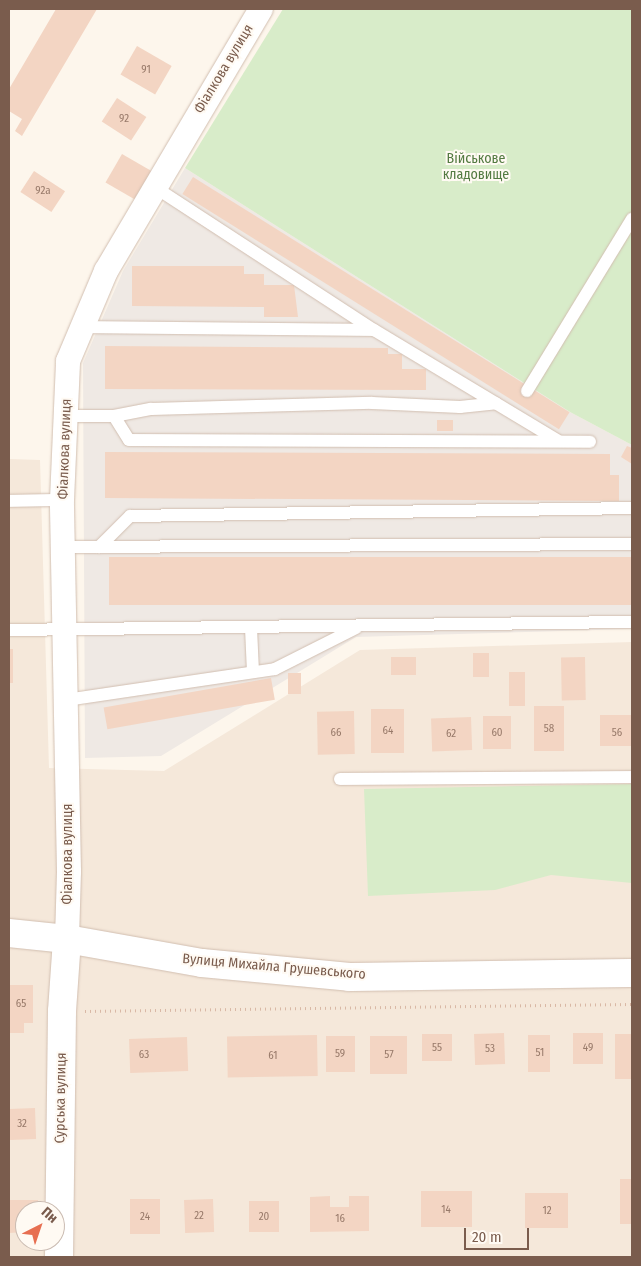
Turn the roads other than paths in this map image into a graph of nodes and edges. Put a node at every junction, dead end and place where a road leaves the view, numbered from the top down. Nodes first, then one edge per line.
1 (261, 9) edge
2 (153, 186) junction
3 (632, 220) edge
4 (81, 327) junction
5 (374, 330) junction
6 (527, 391) dead end
7 (496, 403) junction
8 (66, 416) junction
9 (114, 416) junction
10 (557, 440) junction
11 (590, 442) dead end
12 (62, 500) junction
13 (9, 501) edge
14 (632, 508) edge
15 (632, 544) edge
16 (65, 547) junction
17 (99, 547) junction
18 (632, 622) edge
19 (359, 626) junction
20 (251, 628) junction
21 (9, 630) edge
22 (64, 631) junction
23 (253, 672) junction
24 (66, 700) junction
25 (632, 776) edge
26 (340, 779) dead end
27 (9, 933) edge
28 (67, 939) junction
29 (632, 973) edge
30 (59, 1257) edge

1 - 2 street, Фіалкова вулиця
2 - 4 street, Фіалкова вулиця
2 - 5 lane
3 - 6 lane
4 - 5 lane
4 - 8 street, Фіалкова вулиця
5 - 7 lane
7 - 9 lane
7 - 10 lane
8 - 9 lane
8 - 12 street, Фіалкова вулиця
9 - 10 lane
10 - 11 lane
12 - 13 lane
12 - 16 street, Фіалкова вулиця
14 - 17 lane
15 - 17 lane
16 - 17 lane
16 - 22 street, Фіалкова вулиця
18 - 19 lane
19 - 20 lane
19 - 23 lane
20 - 22 lane
20 - 23 lane
21 - 22 lane
22 - 24 street, Фіалкова вулиця
23 - 24 lane
24 - 28 street, Фіалкова вулиця
25 - 26 lane
27 - 28 street, Вулиця Михайла Грушевського
28 - 29 street, Вулиця Михайла Грушевського
28 - 30 street, Сурська вулиця

